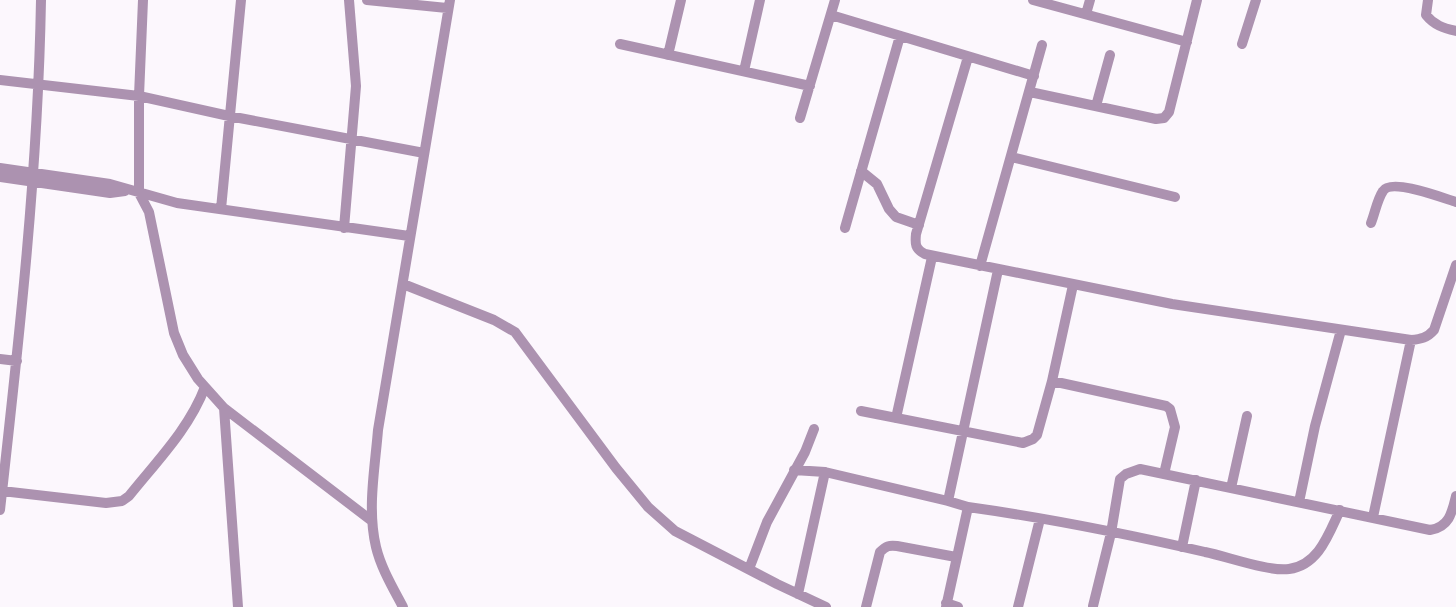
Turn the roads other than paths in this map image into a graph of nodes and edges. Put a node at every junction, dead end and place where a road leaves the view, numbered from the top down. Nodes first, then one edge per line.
1 (41, 0) edge
2 (143, 0) edge
3 (241, 0) edge
4 (349, 0) edge
5 (367, 0) edge
6 (681, 0) edge
7 (760, 0) edge
8 (835, 0) edge
9 (1034, 0) edge
10 (1090, 0) edge
11 (1197, 0) edge
12 (1256, 0) edge
13 (1428, 0) edge
14 (448, 4) edge
15 (1086, 14) junction
16 (831, 15) junction
17 (1456, 31) edge
18 (900, 36) junction
19 (1187, 42) junction
20 (620, 44) dead end
21 (1242, 44) dead end
22 (1042, 45) dead end
23 (668, 55) junction
24 (1110, 55) dead end
25 (968, 57) junction
26 (744, 71) junction
27 (1034, 76) junction
28 (0, 80) edge
29 (40, 84) junction
30 (810, 86) junction
31 (1030, 92) junction
32 (139, 96) junction
33 (1096, 106) junction
34 (229, 116) junction
35 (800, 118) dead end
36 (352, 138) junction
37 (424, 153) junction
38 (1011, 157) junction
39 (0, 168) edge
40 (861, 171) junction
41 (34, 176) junction
42 (0, 177) edge
43 (133, 192) junction
44 (1175, 197) dead end
45 (1456, 202) edge
46 (221, 209) junction
47 (1371, 223) dead end
48 (919, 225) junction
49 (344, 228) junction
50 (845, 228) dead end
51 (409, 237) junction
52 (932, 257) junction
53 (1456, 265) edge
54 (980, 266) junction
55 (999, 270) junction
56 (403, 284) junction
57 (1073, 285) junction
58 (1341, 330) junction
59 (1410, 340) junction
60 (0, 359) edge
61 (17, 361) junction
62 (1052, 381) junction
63 (205, 387) junction
64 (224, 408) junction
65 (861, 411) dead end
66 (1247, 416) dead end
67 (896, 418) junction
68 (814, 429) dead end
69 (963, 432) junction
70 (794, 470) junction
71 (825, 472) junction
72 (1164, 474) junction
73 (1196, 480) junction
74 (1231, 488) junction
75 (2, 491) junction
76 (1456, 496) edge
77 (948, 501) junction
78 (1299, 502) junction
79 (968, 507) junction
80 (0, 510) edge
81 (1340, 510) junction
82 (1373, 518) junction
83 (1040, 519) junction
84 (372, 520) junction
85 (1111, 533) junction
86 (1182, 547) junction
87 (957, 557) junction
88 (749, 569) junction
89 (798, 594) junction
90 (946, 605) edge
91 (1093, 606) edge
92 (238, 607) edge
93 (403, 607) edge
94 (826, 607) edge
95 (866, 607) edge
96 (958, 607) edge
97 (1018, 607) edge

1 - 29 street
2 - 32 street
3 - 34 street
4 - 36 street
5 - 14 street
6 - 23 street
7 - 26 street
8 - 16 street
9 - 15 street
10 - 15 street
11 - 19 street
12 - 21 street
13 - 17 street
14 - 37 street
15 - 19 street
16 - 18 street
16 - 30 street
18 - 25 street
18 - 40 street
19 - 33 street
20 - 23 street
22 - 27 street
23 - 26 street
24 - 33 street
25 - 27 street
25 - 48 street
26 - 30 street
27 - 31 street
28 - 29 street
29 - 32 street
29 - 41 street
30 - 35 street
31 - 33 street
31 - 38 street
32 - 34 street
32 - 43 street
34 - 36 street
34 - 46 street
36 - 37 street
36 - 49 street
37 - 51 street
38 - 44 street
38 - 54 street
39 - 41 street
40 - 48 street
40 - 50 street
41 - 42 street
41 - 43 street
41 - 61 street
43 - 46 street
43 - 63 street
45 - 47 street
46 - 49 street
48 - 52 street
49 - 51 street
51 - 56 street
52 - 54 street
52 - 67 street
53 - 59 street
54 - 55 street
55 - 57 street
55 - 69 street
56 - 84 street
56 - 88 street
57 - 58 street
57 - 62 street
58 - 59 street
58 - 78 street
59 - 82 street
60 - 61 street
61 - 75 street
62 - 69 street
62 - 72 street
63 - 64 street
63 - 75 street
64 - 84 street
64 - 92 street
65 - 67 street
66 - 74 street
67 - 69 street
68 - 70 street
69 - 77 street
70 - 71 street
70 - 88 street
71 - 77 street
71 - 89 street
72 - 73 street
72 - 85 street
73 - 74 street
73 - 86 street
74 - 78 street
75 - 80 street
76 - 82 street
77 - 79 street
78 - 81 street
79 - 83 street
79 - 87 street
81 - 82 street
81 - 86 street
83 - 85 street
83 - 97 street
84 - 93 street
85 - 86 street
85 - 91 street
87 - 90 street
87 - 95 street
88 - 89 street
89 - 94 street
90 - 96 street

